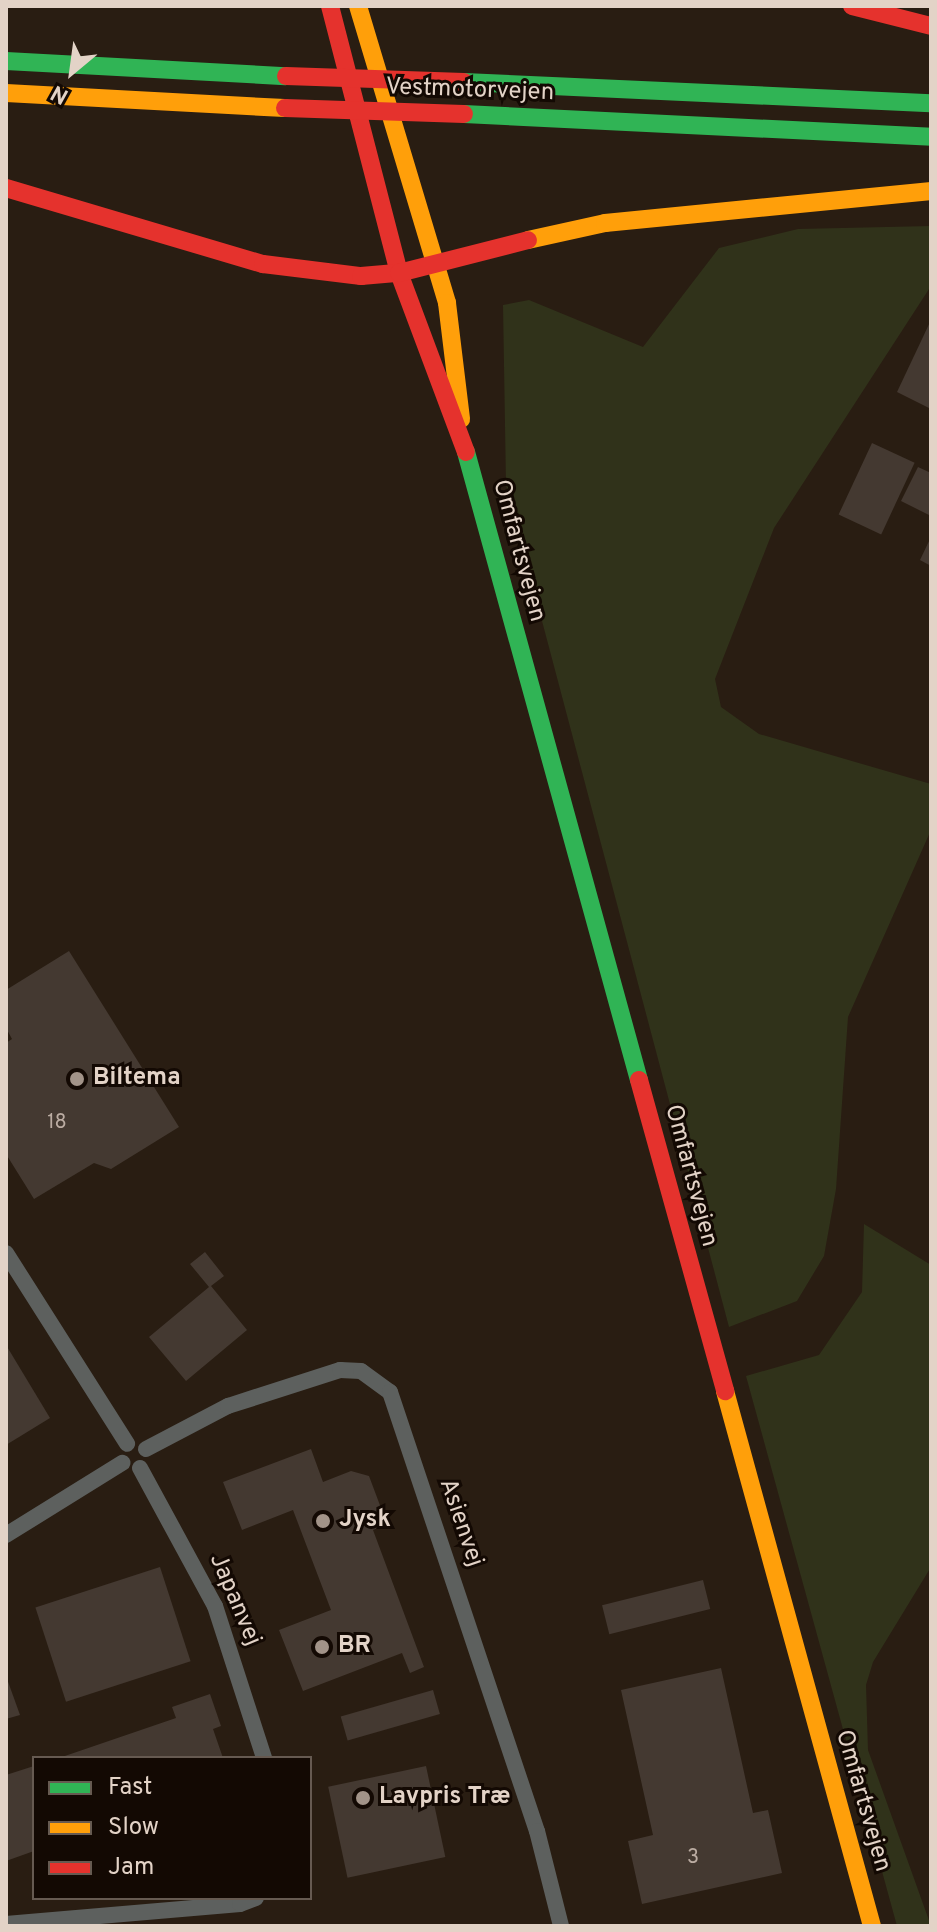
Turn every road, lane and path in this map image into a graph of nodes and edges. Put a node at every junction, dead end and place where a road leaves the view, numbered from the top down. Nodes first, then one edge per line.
1 (330, 6) edge
2 (356, 6) edge
3 (852, 6) edge
4 (931, 26) edge
5 (6, 61) edge
6 (6, 93) edge
7 (931, 103) edge
8 (365, 130) junction
9 (931, 137) edge
10 (6, 188) edge
11 (931, 191) edge
12 (434, 260) junction
13 (399, 273) junction
14 (462, 438) junction
15 (6, 1253) edge
16 (127, 1444) junction
17 (146, 1449) junction
18 (122, 1463) junction
19 (140, 1468) junction
20 (6, 1535) edge
21 (263, 1756) edge
22 (251, 1900) edge
23 (6, 1924) edge
24 (561, 1926) edge
25 (872, 1926) edge

1 - 8 main road, Omfartsvejen
2 - 12 main road, Omfartsvejen
3 - 4 main road
5 - 7 main road, Vestmotorvejen, bridge
6 - 9 main road, Vestmotorvejen, bridge
8 - 12 main road
8 - 13 main road, Omfartsvejen
10 - 13 main road
11 - 12 main road
12 - 13 main road
12 - 14 main road, Omfartsvejen
13 - 14 main road, Omfartsvejen
14 - 25 main road, Omfartsvejen
15 - 16 street
16 - 17 street
16 - 18 street
17 - 19 street
17 - 24 street, Asienvej
18 - 19 street
18 - 20 street
19 - 21 street, Japanvej
22 - 23 street

